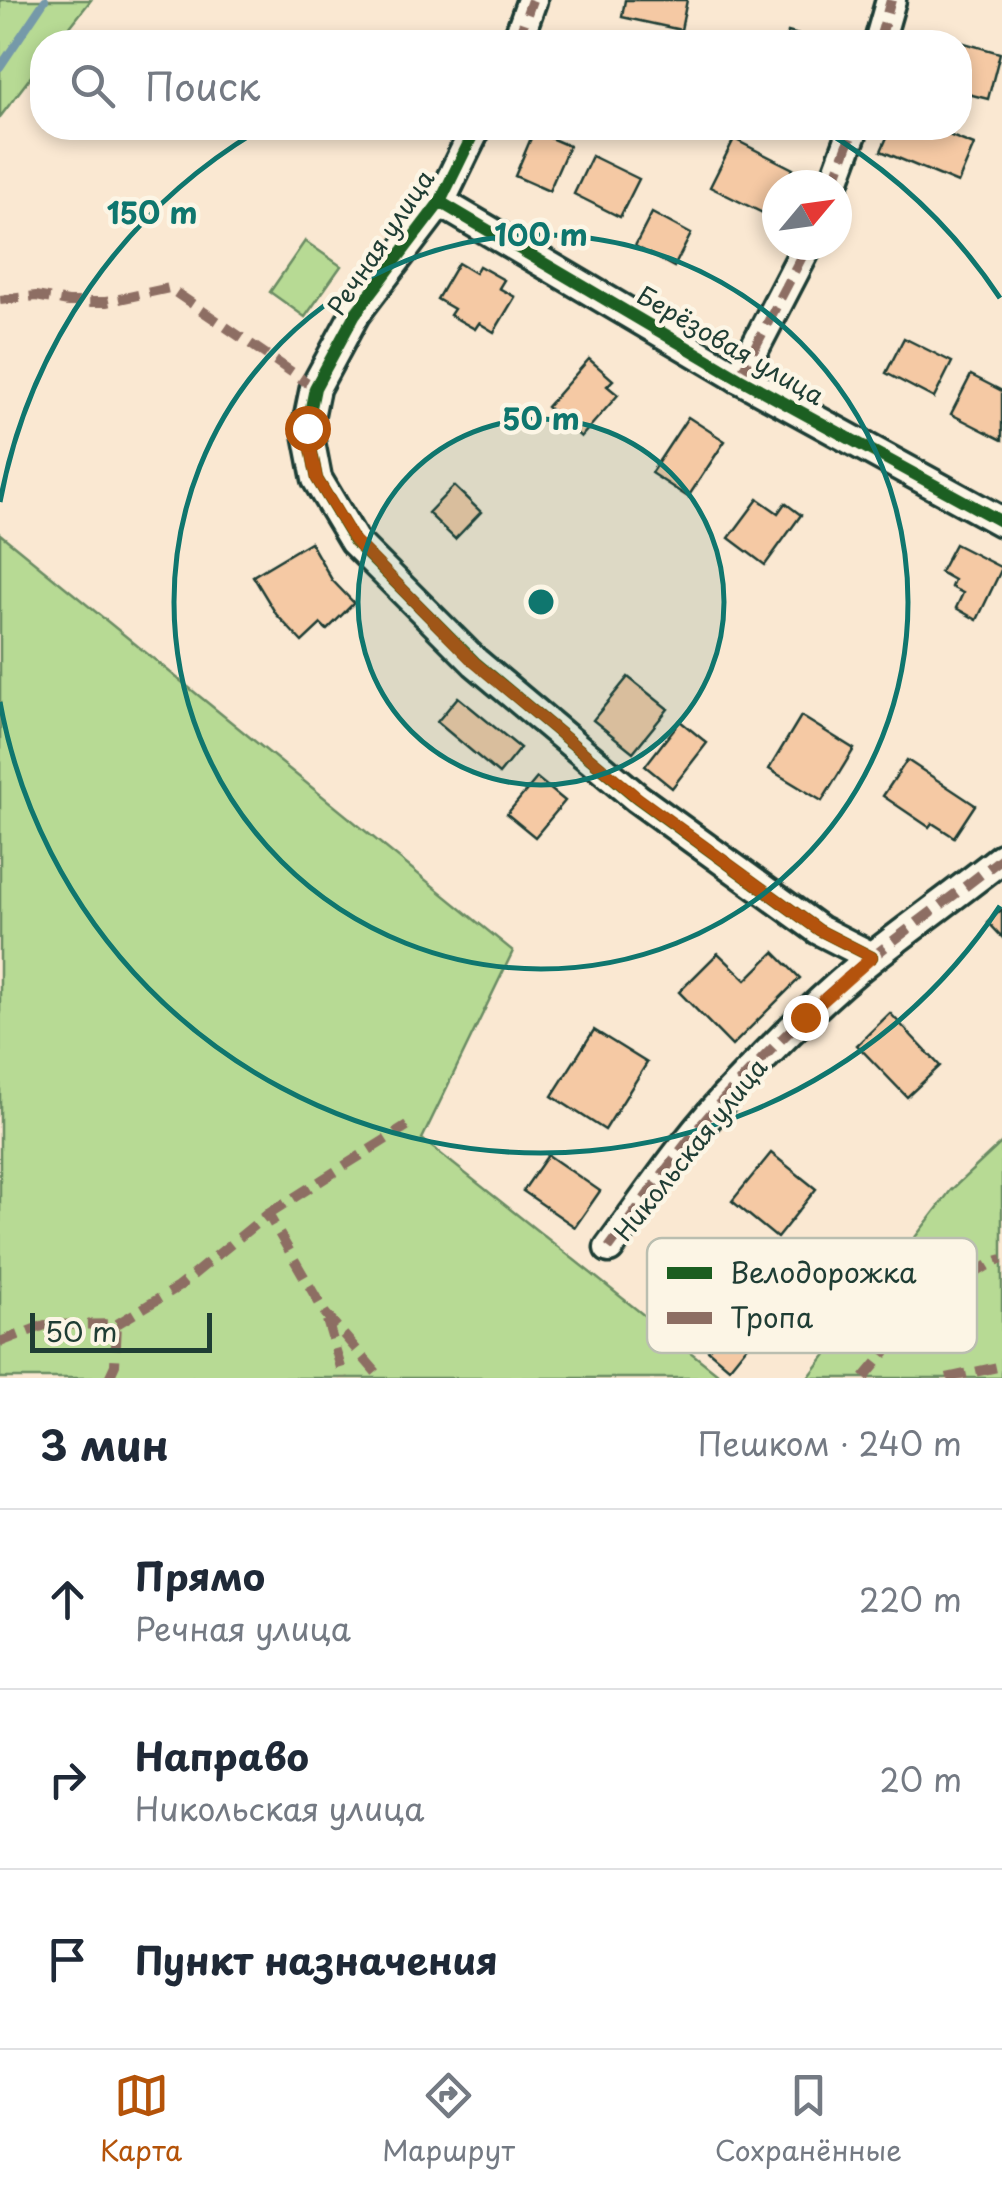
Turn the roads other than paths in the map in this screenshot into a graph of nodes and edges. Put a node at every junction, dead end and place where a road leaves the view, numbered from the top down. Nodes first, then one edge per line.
1 (532, 0) edge
2 (891, 0) edge
3 (521, 30) edge
4 (883, 30) edge
5 (470, 140) edge
6 (850, 140) edge
7 (839, 170) edge
8 (440, 202) junction
9 (800, 260) edge
10 (739, 378) junction
11 (1002, 522) edge
12 (1002, 858) edge
13 (872, 957) junction
14 (608, 1248) dead end

1 - 3 street
2 - 4 street
5 - 8 street, Речная улица
6 - 7 street
8 - 10 street, Берёзовая улица
8 - 13 street, Речная улица
9 - 10 street
10 - 11 street, Берёзовая улица
12 - 13 street, Никольская улица
13 - 14 street, Никольская улица

